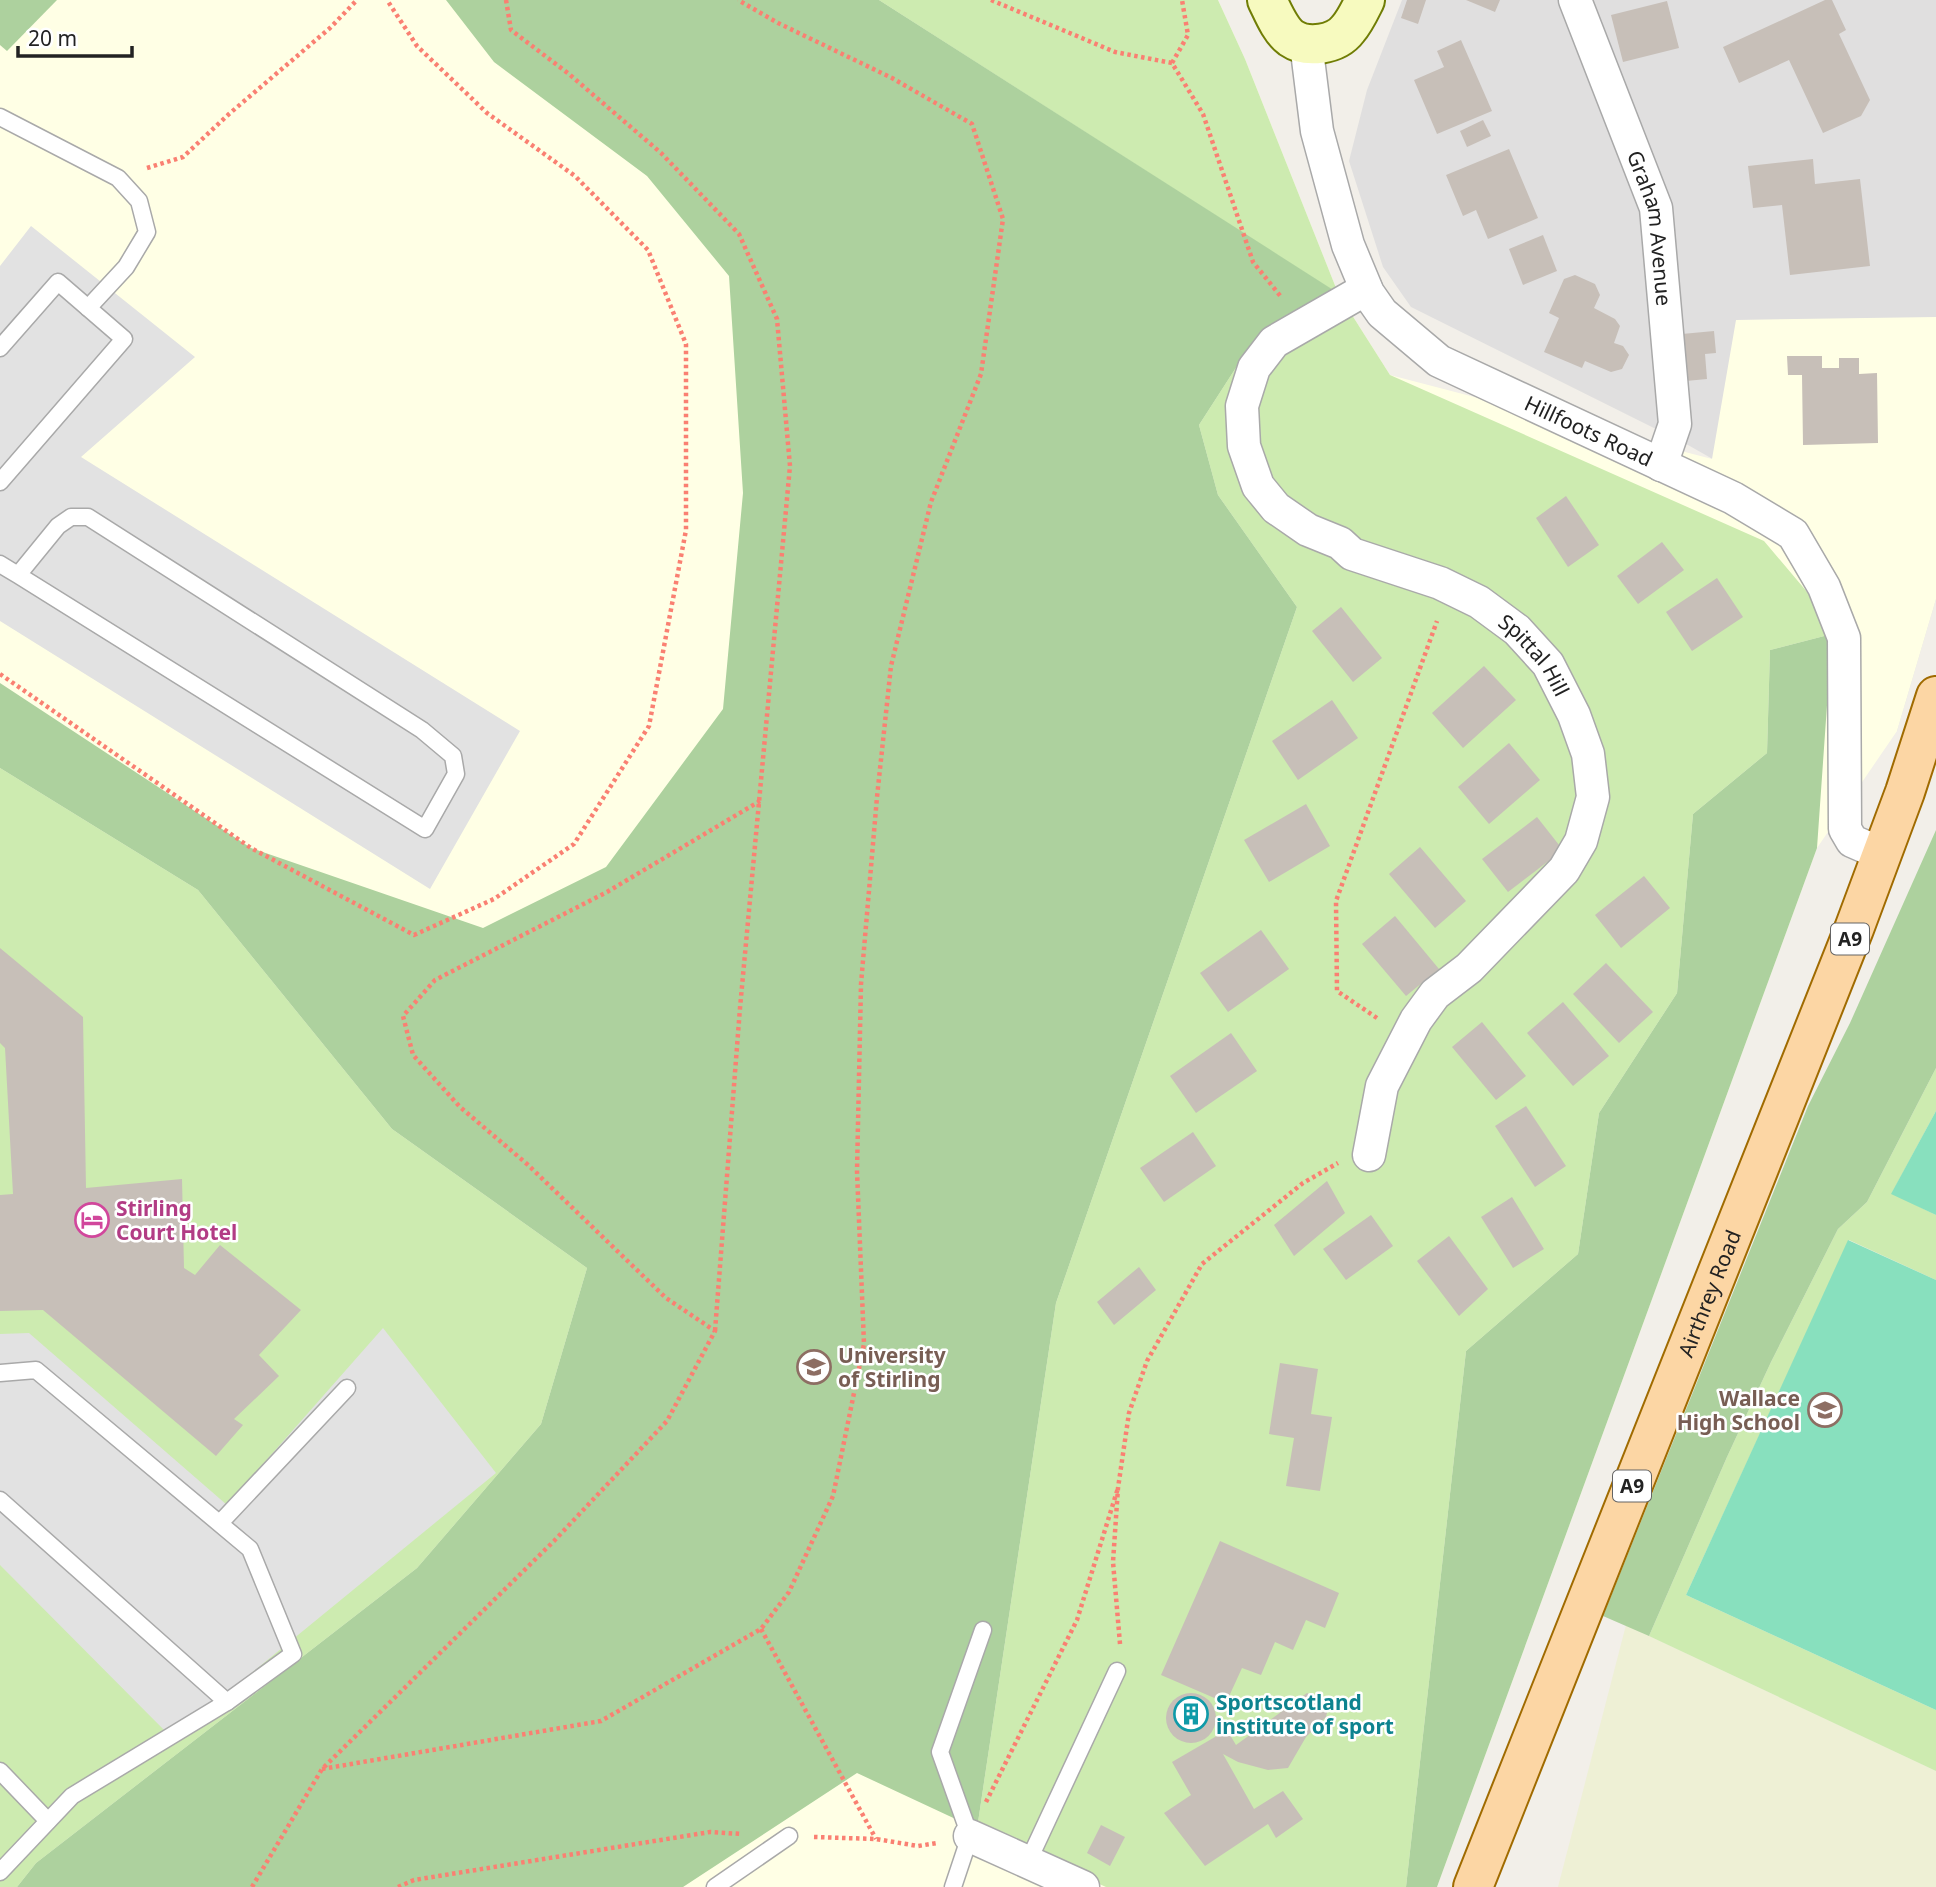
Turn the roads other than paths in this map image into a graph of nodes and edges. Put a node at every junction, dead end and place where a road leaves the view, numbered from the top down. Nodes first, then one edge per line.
1 (1267, 0) edge
2 (1365, 0) edge
3 (1575, 0) edge
4 (1306, 43) junction
5 (0, 117) edge
6 (1366, 289) junction
7 (88, 308) junction
8 (0, 348) edge
9 (1661, 465) junction
10 (0, 482) edge
11 (0, 564) edge
12 (18, 575) junction
13 (1936, 696) edge
14 (1882, 854) junction
15 (1369, 1155) road end
16 (0, 1373) edge
17 (346, 1388) dead end
18 (0, 1500) edge
19 (220, 1523) junction
20 (983, 1630) dead end
21 (1118, 1671) road end
22 (227, 1702) junction
23 (0, 1771) edge
24 (48, 1821) junction
25 (789, 1836) road end
26 (970, 1836) junction
27 (1027, 1864) junction
28 (0, 1872) edge
29 (715, 1887) edge
30 (953, 1887) edge
31 (1083, 1887) edge
32 (1473, 1887) edge

1 - 4 main road
2 - 4 main road
3 - 9 street, Graham Avenue
4 - 6 street, Hillfoots Road
5 - 7 lane
6 - 9 street, Hillfoots Road
6 - 15 street, Spittal Hill
7 - 8 lane
7 - 10 lane
9 - 14 street, Hillfoots Road
11 - 12 lane
12 - 12 lane
13 - 14 main road, Airthrey Road / A9
14 - 32 main road, Airthrey Road / A9
16 - 19 lane
17 - 19 lane
18 - 22 lane
19 - 22 lane
20 - 26 lane
21 - 27 lane
22 - 24 lane
23 - 24 lane
24 - 28 lane
25 - 29 lane
26 - 27 street
26 - 30 lane
27 - 31 street

